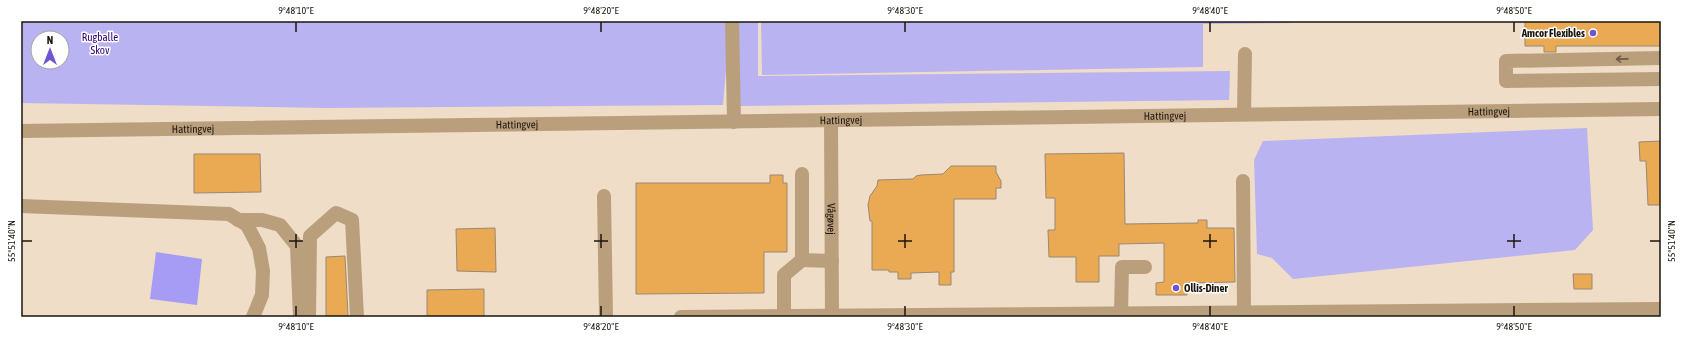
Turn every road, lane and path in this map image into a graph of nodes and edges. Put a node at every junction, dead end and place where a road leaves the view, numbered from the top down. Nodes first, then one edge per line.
1 (732, 21) edge
2 (1244, 54) dead end
3 (1661, 58) edge
4 (1661, 79) edge
5 (1661, 109) edge
6 (1244, 114) junction
7 (831, 120) junction
8 (734, 122) junction
9 (21, 131) edge
10 (802, 174) dead end
11 (1243, 181) dead end
12 (604, 196) dead end
13 (21, 206) edge
14 (238, 220) junction
15 (802, 260) junction
16 (832, 261) junction
17 (1145, 267) dead end
18 (304, 269) junction
19 (1661, 309) edge
20 (1244, 312) junction
21 (1121, 313) junction
22 (1326, 314) edge
23 (1518, 314) edge
24 (1041, 315) edge
25 (1180, 315) edge
26 (784, 316) junction
27 (832, 316) edge
28 (254, 317) edge
29 (300, 317) edge
30 (309, 317) edge
31 (357, 317) edge
32 (606, 317) edge
33 (681, 317) edge

1 - 8 street
2 - 6 street
3 -> 4 street
5 - 6 street, Hattingvej
6 - 7 street, Hattingvej
7 - 8 street, Hattingvej
7 - 16 street, Vågøvej
8 - 9 street, Hattingvej
10 - 15 street
11 - 20 street
12 - 32 street
13 - 14 street
14 - 18 street
14 - 28 street
15 - 16 street
15 - 26 street
16 - 27 street, Vågøvej
17 - 21 street
18 - 29 street
18 - 30 street
18 - 31 street
19 - 23 street
20 - 22 street
20 - 25 street
21 - 24 street
21 - 25 street
22 - 23 street
24 - 27 street
26 - 27 street
26 - 33 street

